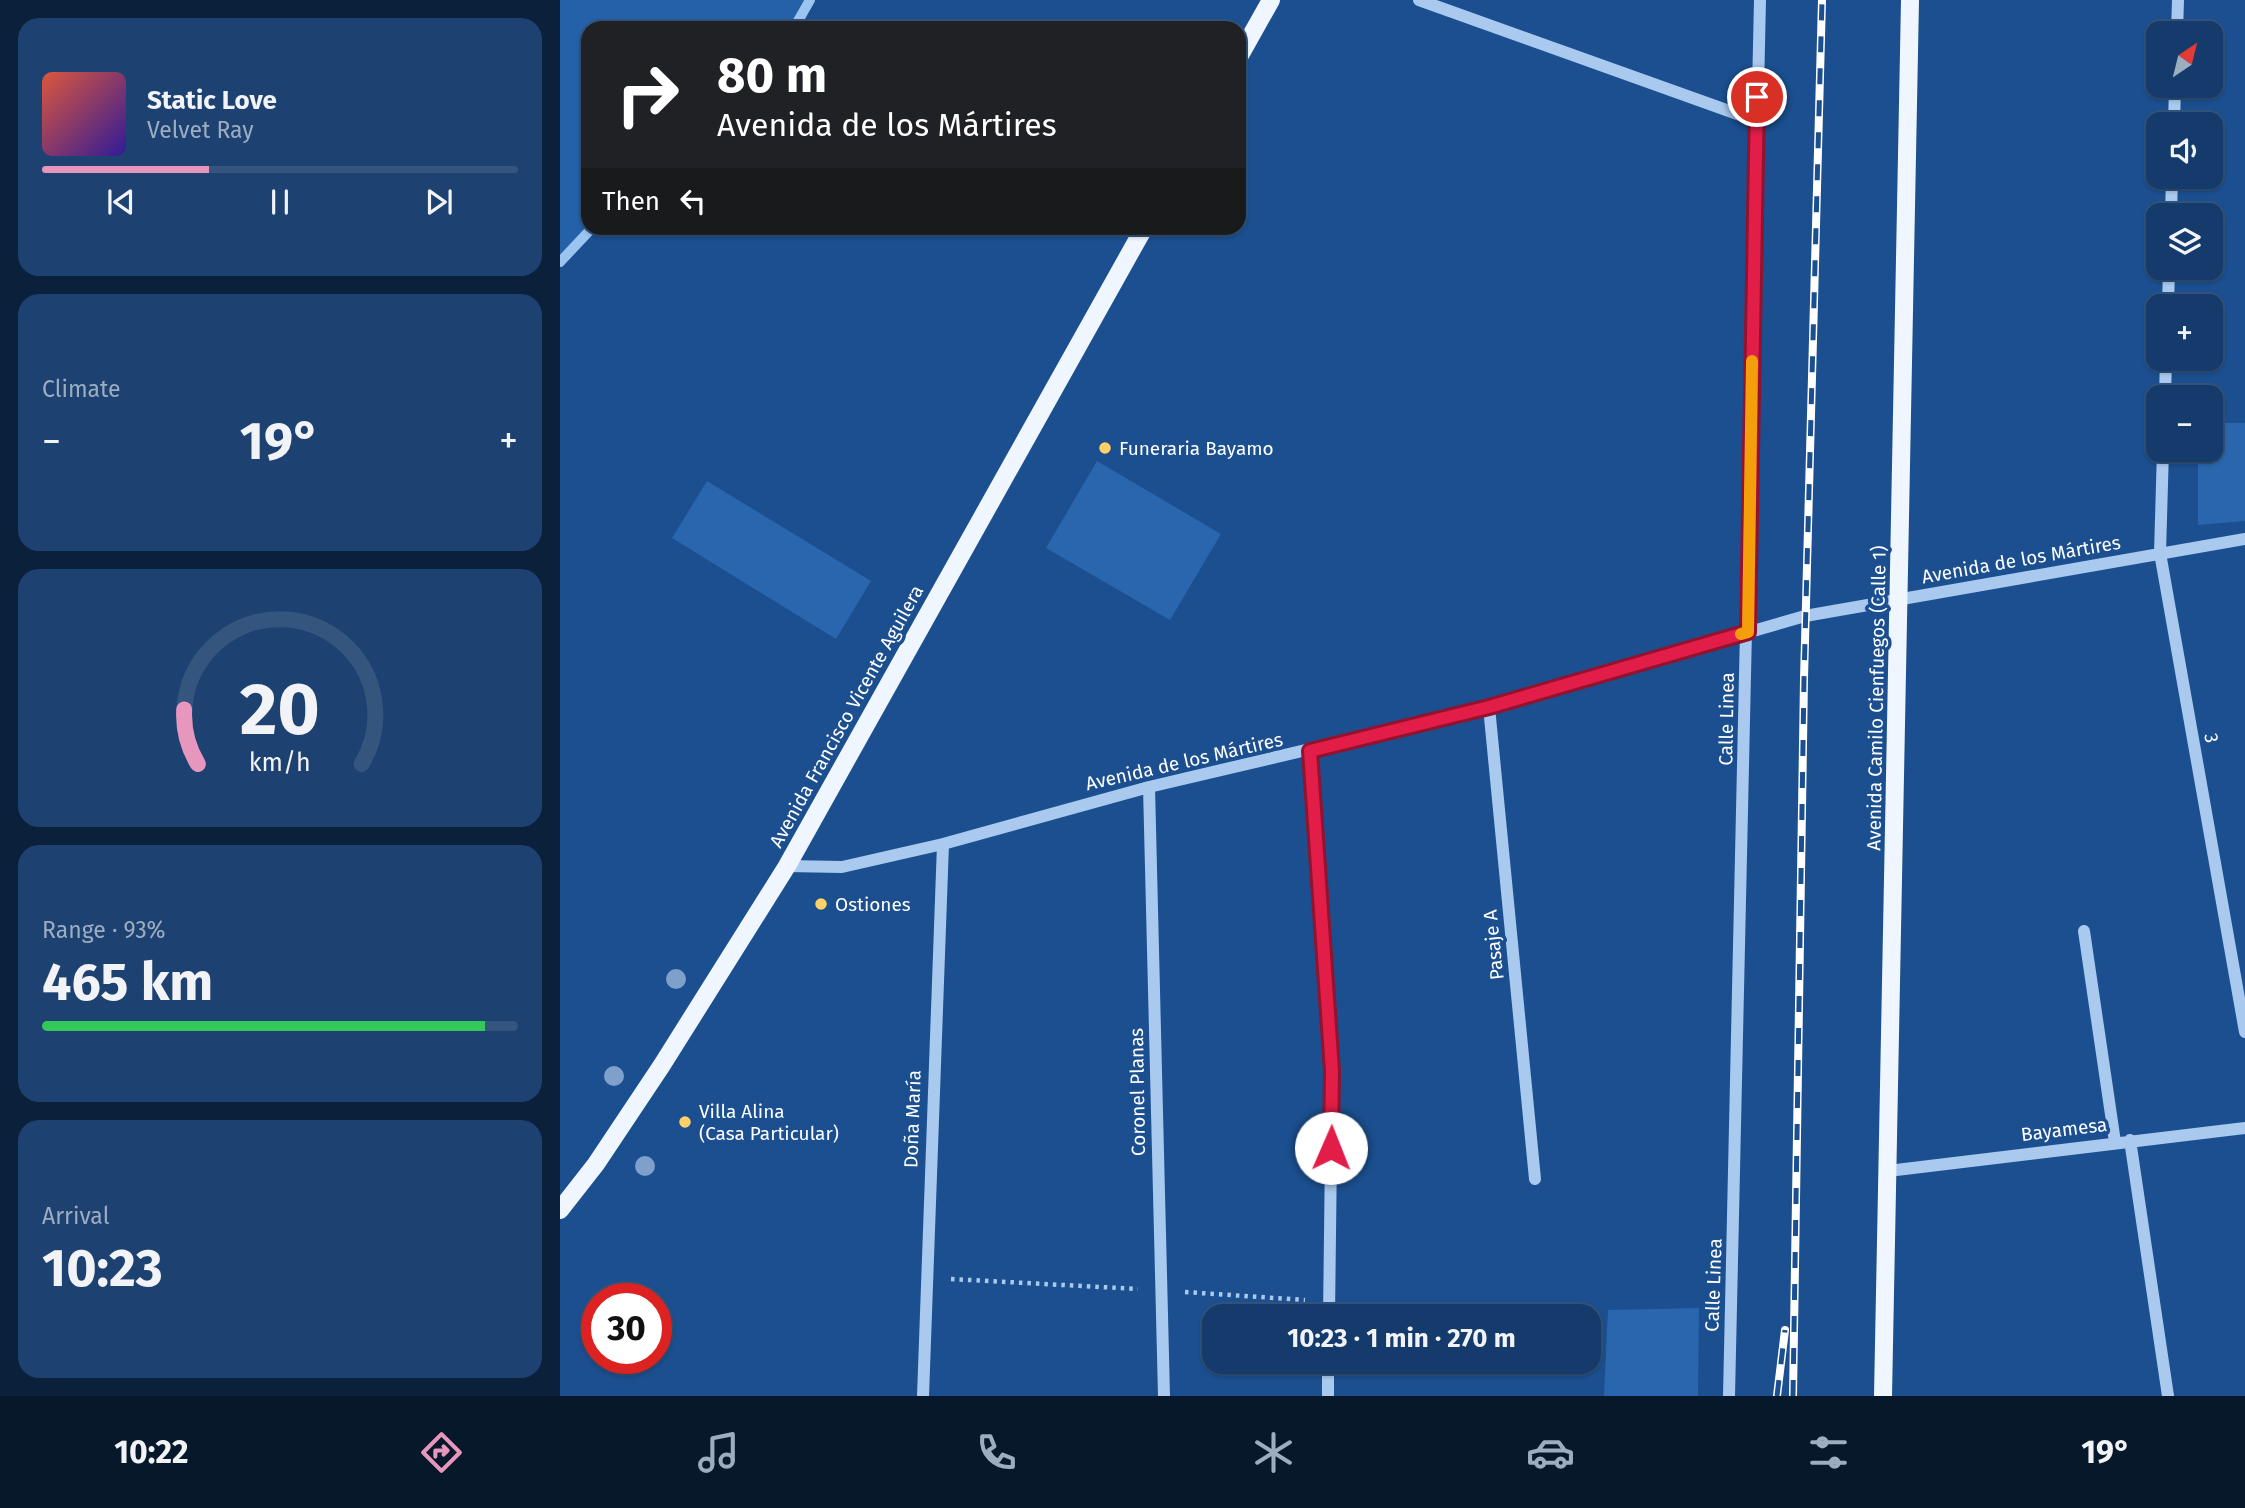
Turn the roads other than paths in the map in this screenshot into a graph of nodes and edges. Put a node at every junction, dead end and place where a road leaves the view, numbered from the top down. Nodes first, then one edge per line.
1 (1271, 0) edge
2 (1419, 0) edge
3 (1760, 0) edge
4 (1910, 0) edge
5 (2178, 0) edge
6 (2177, 21) edge
7 (1246, 45) edge
8 (1757, 121) junction
9 (1140, 235) edge
10 (2164, 462) edge
11 (2245, 539) edge
12 (2160, 553) junction
13 (1899, 601) junction
14 (1748, 632) junction
15 (1489, 707) junction
16 (1310, 751) junction
17 (1149, 787) junction
18 (943, 844) junction
19 (786, 866) junction
20 (2084, 931) dead end
21 (2245, 1032) edge
22 (2245, 1128) edge
23 (2130, 1140) junction
24 (2115, 1142) junction
25 (1888, 1171) junction
26 (1535, 1178) dead end
27 (560, 1210) edge
28 (1329, 1304) edge
29 (1328, 1374) edge
30 (923, 1396) edge
31 (1164, 1396) edge
32 (1328, 1396) edge
33 (1728, 1396) edge
34 (1883, 1396) edge
35 (2168, 1396) edge

1 - 7 main road
2 - 8 street
3 - 8 street, Calle Linea
4 - 13 main road, Avenida Camilo Cienfuegos (Calle 1)
5 - 6 street
8 - 14 street, Calle Linea
9 - 19 main road, Avenida Francisco Vicente Aguilera
10 - 12 street, 3
11 - 12 street, Avenida de los Mártires
12 - 13 street, Avenida de los Mártires
12 - 21 street, 3
13 - 14 street, Avenida de los Mártires
13 - 25 main road, Avenida Camilo Cienfuegos (Calle 1)
14 - 15 street, Avenida de los Mártires
14 - 33 street, Calle Linea
15 - 16 street, Avenida de los Mártires
15 - 26 street, Pasaje A
16 - 17 street, Avenida de los Mártires
16 - 28 street
17 - 18 street, Avenida de los Mártires
17 - 31 street, Coronel Planas
18 - 19 street, Avenida de los Mártires
18 - 30 street, Doña María
19 - 27 main road, Avenida Francisco Vicente Aguilera
20 - 24 street
22 - 23 street, Bayamesa
23 - 24 street, Bayamesa
23 - 35 street
24 - 25 street, Bayamesa
25 - 34 main road, Avenida Camilo Cienfuegos (Calle 1)
29 - 32 street

